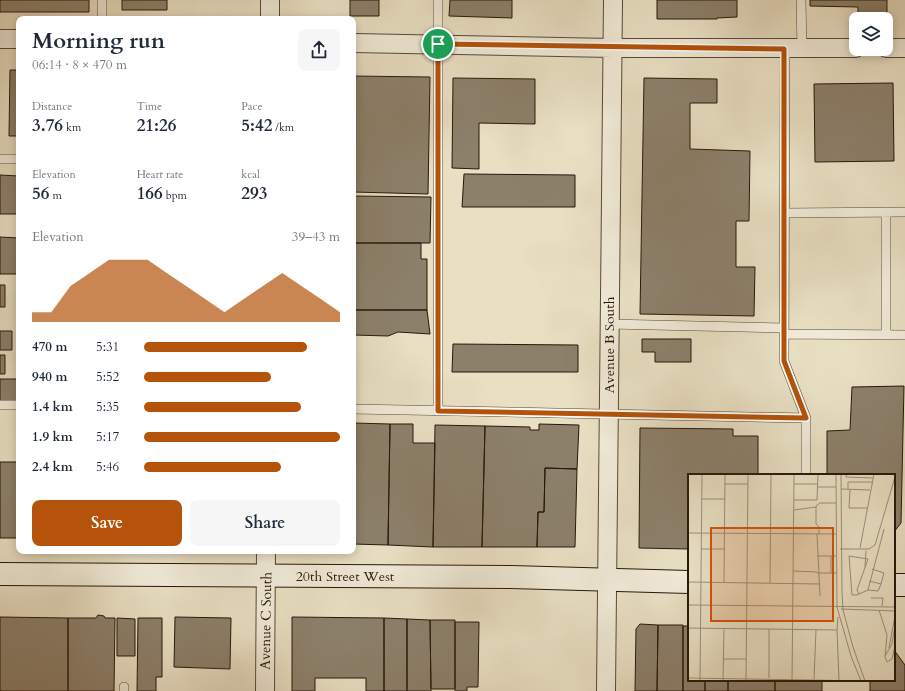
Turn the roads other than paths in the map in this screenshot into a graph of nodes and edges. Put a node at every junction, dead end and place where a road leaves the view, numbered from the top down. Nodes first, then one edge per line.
1 (102, 0) edge
2 (270, 0) edge
3 (438, 0) edge
4 (613, 0) edge
5 (801, 0) edge
6 (102, 16) edge
7 (270, 16) edge
8 (0, 39) edge
9 (16, 39) edge
10 (356, 43) edge
11 (438, 44) junction
12 (612, 48) junction
13 (849, 48) edge
14 (893, 48) edge
15 (905, 48) edge
16 (793, 49) junction
17 (0, 159) edge
18 (16, 160) edge
19 (886, 212) junction
20 (905, 212) edge
21 (784, 213) junction
22 (608, 324) junction
23 (784, 331) junction
24 (886, 334) junction
25 (905, 335) edge
26 (0, 405) edge
27 (16, 405) edge
28 (356, 409) edge
29 (438, 411) junction
30 (608, 414) junction
31 (806, 418) junction
32 (806, 474) edge
33 (266, 554) edge
34 (0, 574) edge
35 (266, 576) junction
36 (607, 580) junction
37 (688, 582) edge
38 (265, 691) edge
39 (606, 691) edge

1 - 6 lane
2 - 7 street
3 - 11 lane
4 - 12 street, Avenue B South
5 - 16 lane
8 - 9 street
10 - 11 street
11 - 12 street
11 - 29 lane
12 - 16 street
12 - 22 street, Avenue B South
13 - 16 street
14 - 15 street
16 - 21 lane
17 - 18 lane
19 - 20 lane
19 - 21 lane
19 - 24 lane
21 - 23 lane
22 - 23 lane
22 - 30 street, Avenue B South
23 - 24 lane
23 - 31 lane
24 - 25 lane
26 - 27 lane
28 - 29 lane
29 - 30 lane
30 - 31 lane
30 - 36 street, Avenue B South
31 - 32 lane
33 - 35 street, Avenue C South
34 - 35 main road, 20th Street West
35 - 36 main road, 20th Street West
35 - 38 street, Avenue C South
36 - 37 main road, 20th Street West
36 - 39 street, Avenue B South

